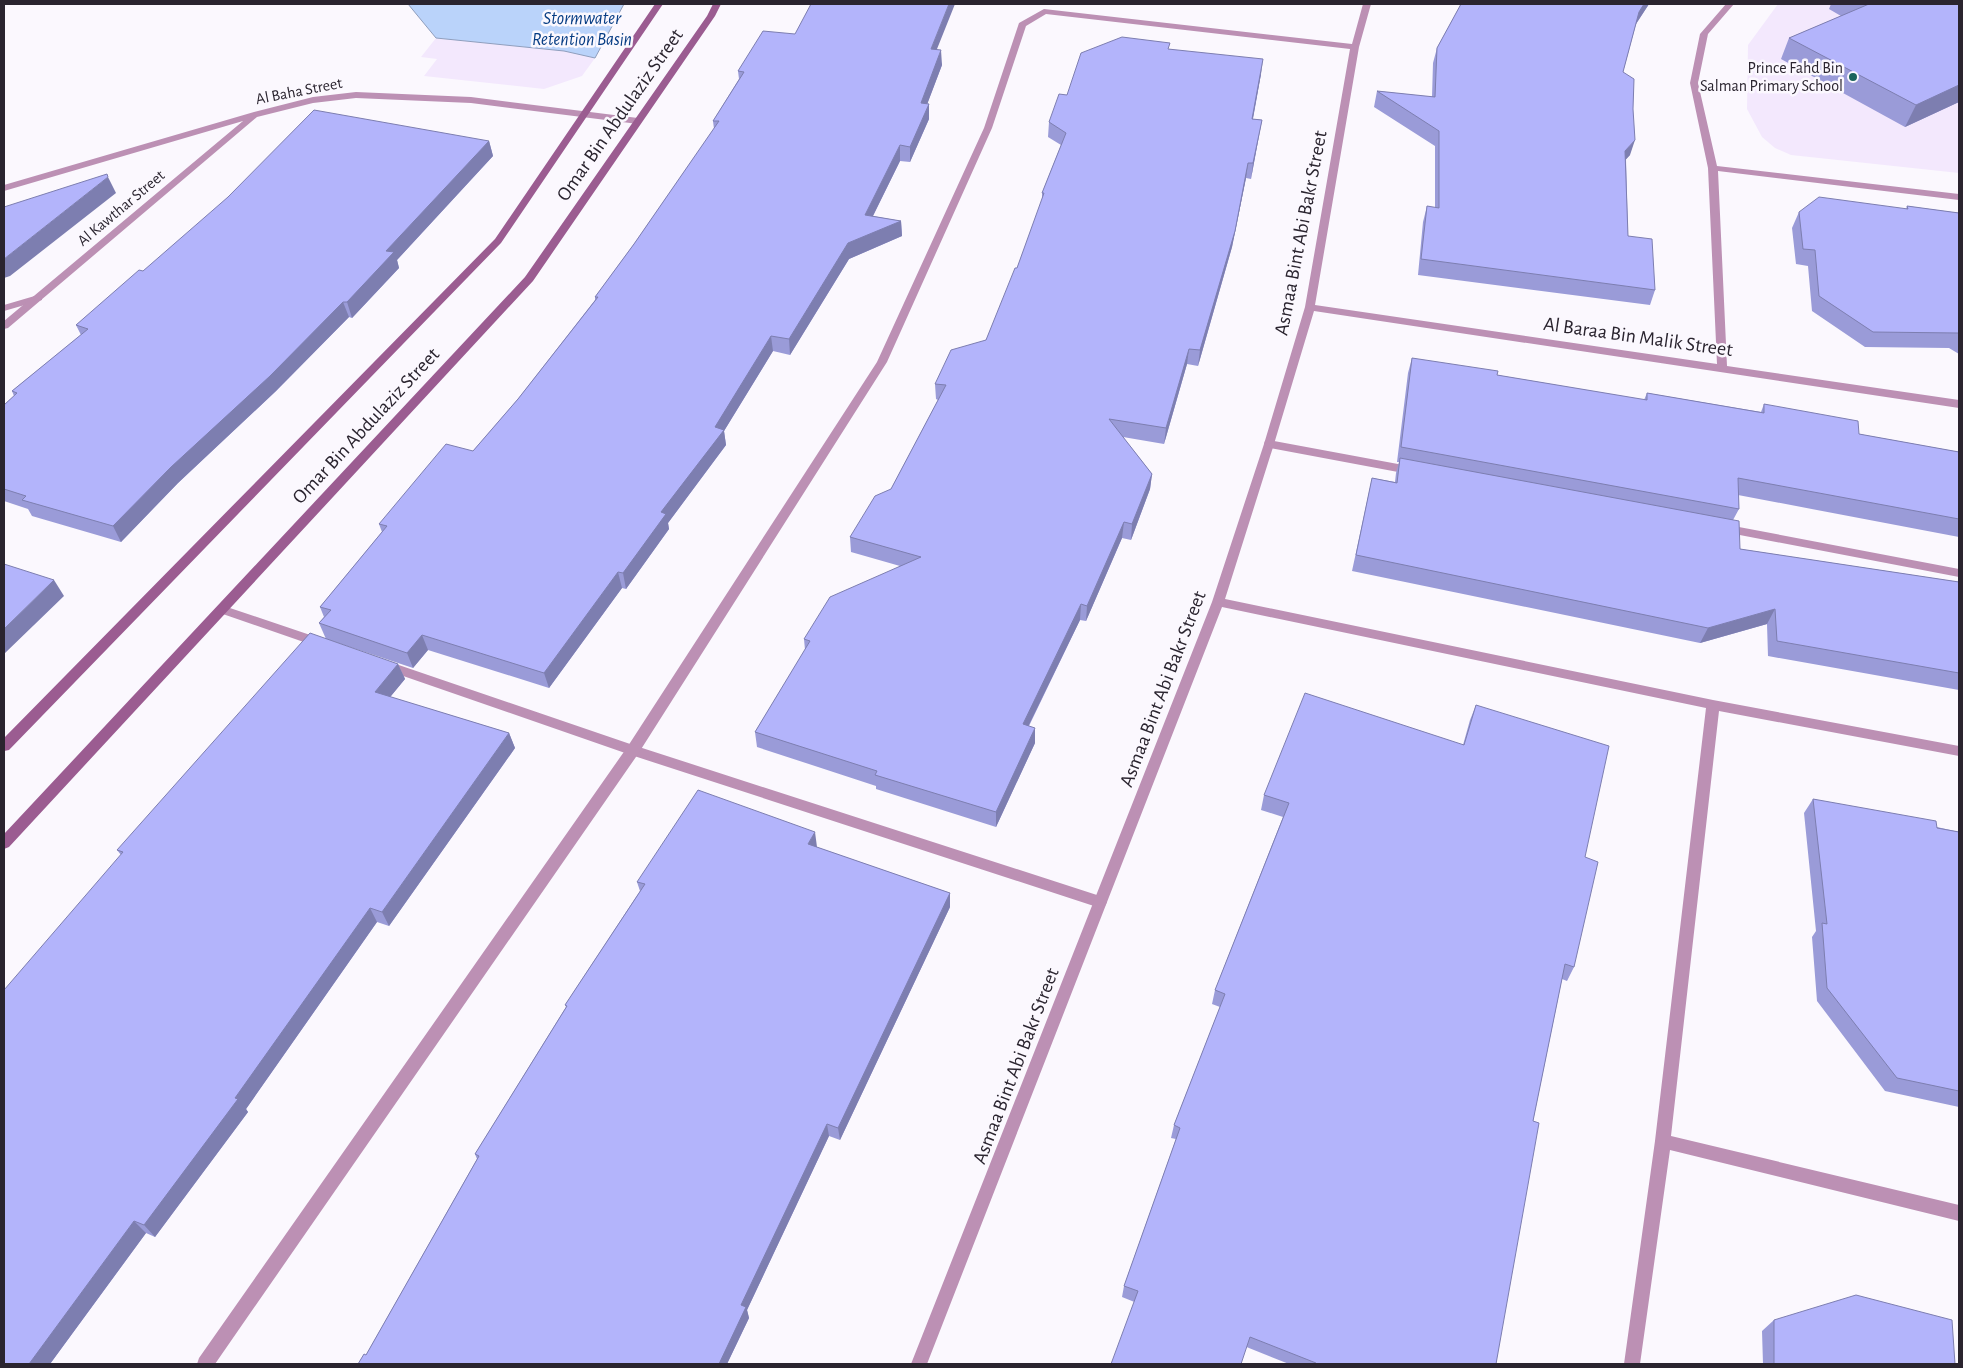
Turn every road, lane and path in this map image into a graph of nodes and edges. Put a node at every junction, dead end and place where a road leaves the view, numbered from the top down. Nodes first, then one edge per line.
1 (660, 4) edge
2 (717, 4) edge
3 (1367, 4) edge
4 (1730, 4) edge
5 (1355, 47) junction
6 (257, 114) junction
7 (584, 114) junction
8 (638, 121) junction
9 (1713, 168) junction
10 (4, 188) edge
11 (1959, 197) edge
12 (38, 298) junction
13 (1310, 307) junction
14 (4, 308) edge
15 (4, 326) edge
16 (1722, 368) junction
17 (1959, 404) edge
18 (1269, 444) junction
19 (1425, 473) edge
20 (1706, 525) edge
21 (1959, 572) edge
22 (1218, 602) junction
23 (222, 609) junction
24 (334, 647) edge
25 (371, 660) edge
26 (1713, 705) junction
27 (4, 746) edge
28 (633, 750) junction
29 (1959, 751) edge
30 (4, 843) edge
31 (1100, 902) junction
32 (1663, 1141) junction
33 (1959, 1213) edge
34 (205, 1364) edge
35 (919, 1364) edge
36 (1632, 1364) edge

1 - 7 street
2 - 8 street, Omar Bin Abdulaziz Street
3 - 5 street, Asmaa Bint Abi Bakr Street
4 - 9 street
5 - 13 street, Asmaa Bint Abi Bakr Street
5 - 28 street
6 - 7 street, Al Baha Street
6 - 10 street, Al Baha Street
6 - 12 street, Al Kawthar Street
7 - 8 street, Al Baha Street
7 - 27 street
8 - 23 street, Omar Bin Abdulaziz Street
9 - 11 street
9 - 16 street
12 - 14 street
12 - 15 street, Al Kawthar Street
13 - 16 street, Al Baraa Bin Malik Street
13 - 18 street, Asmaa Bint Abi Bakr Street
16 - 17 street, Al Baraa Bin Malik Street
18 - 19 street
18 - 22 street, Asmaa Bint Abi Bakr Street
20 - 21 street
22 - 26 street
22 - 31 street, Asmaa Bint Abi Bakr Street
23 - 24 street
23 - 30 street, Omar Bin Abdulaziz Street
25 - 28 street
26 - 29 street
26 - 32 street
28 - 31 street
28 - 34 street
31 - 35 street, Asmaa Bint Abi Bakr Street
32 - 33 street
32 - 36 street

